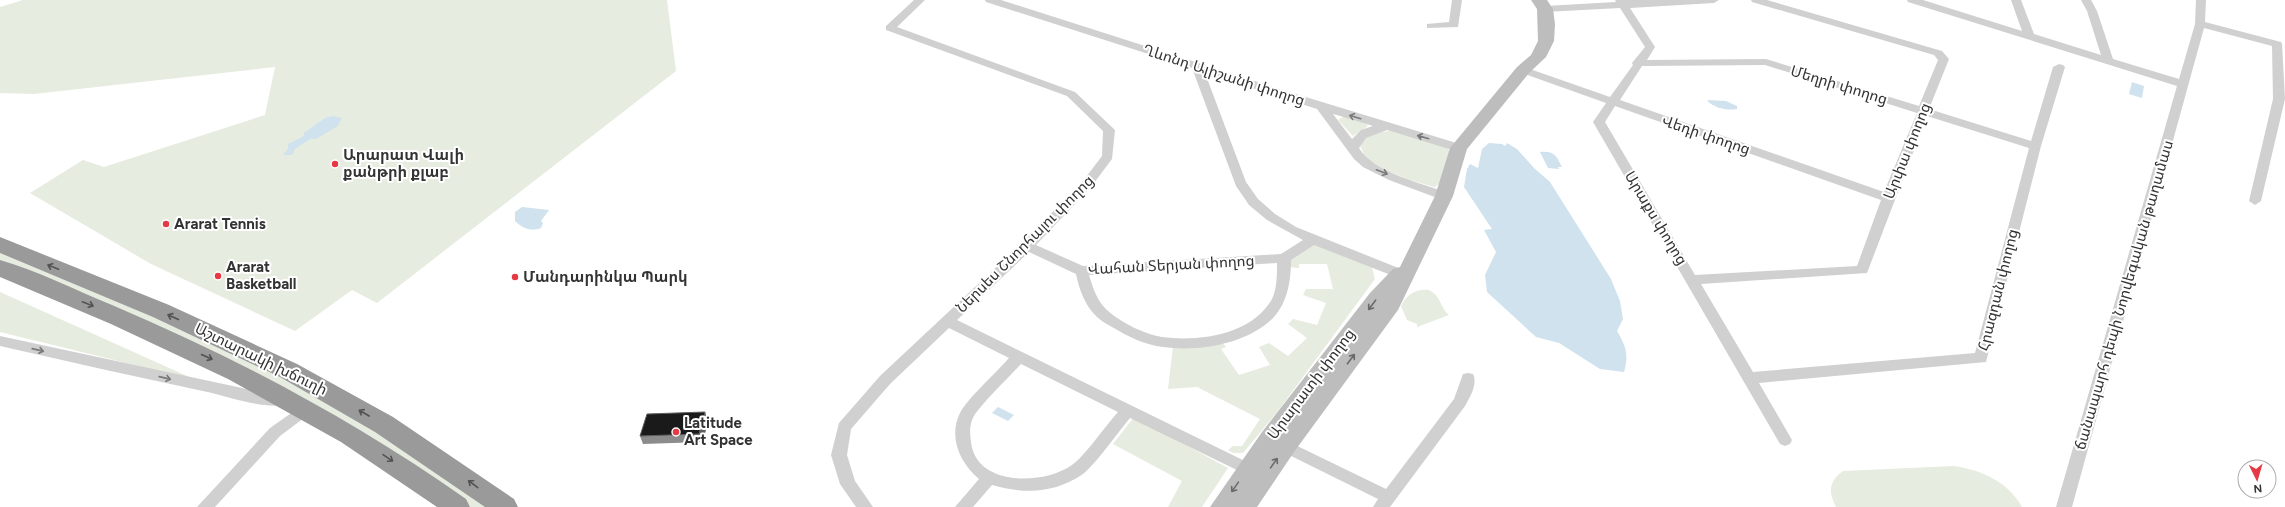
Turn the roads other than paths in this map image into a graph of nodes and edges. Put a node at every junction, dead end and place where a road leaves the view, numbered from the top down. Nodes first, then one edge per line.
1 (920, 0) edge
2 (990, 0) edge
3 (1457, 0) edge
4 (1714, 0) edge
5 (1756, 0) edge
6 (1912, 0) edge
7 (2016, 0) edge
8 (2086, 0) edge
9 (2202, 0) edge
10 (1621, 2) edge
11 (1939, 4) edge
12 (1542, 5) edge
13 (2200, 24) junction
14 (1431, 26) dead end
15 (2029, 36) junction
16 (2108, 61) junction
17 (1637, 63) junction
18 (1197, 67) junction
19 (2059, 67) dead end
20 (1523, 70) junction
21 (2184, 84) junction
22 (2282, 100) edge
23 (1611, 102) junction
24 (1322, 107) junction
25 (1924, 111) junction
26 (1387, 127) junction
27 (2035, 146) junction
28 (1353, 148) junction
29 (1459, 148) junction
30 (1444, 196) junction
31 (1888, 198) junction
32 (2255, 201) dead end
33 (1314, 239) junction
34 (0, 245) edge
35 (1027, 246) junction
36 (1284, 258) junction
37 (0, 268) edge
38 (1082, 271) junction
39 (1405, 272) junction
40 (1693, 280) junction
41 (948, 322) junction
42 (0, 341) edge
43 (1019, 357) junction
44 (1468, 378) dead end
45 (1749, 378) junction
46 (299, 404) junction
47 (1128, 410) junction
48 (1785, 440) dead end
49 (1278, 442) junction
50 (1248, 469) junction
51 (989, 478) junction
52 (1384, 502) edge
53 (205, 507) edge
54 (457, 507) edge
55 (504, 507) edge
56 (865, 507) edge
57 (963, 507) edge
58 (1221, 507) edge
59 (1244, 507) edge
60 (2064, 507) edge

1 - 35 street, Ներսես Շնորհալու փողոց
2 - 18 street, Ղևոնդ Ալիշանի փողոց
3 - 14 street
4 - 10 street
5 - 25 street, Արփա փողոց
6 - 11 street
7 - 15 street
8 - 16 street
9 - 13 street, ճանապարհ դեպի Նորվեգական թաղամաս
10 - 12 street
10 - 17 street, Արաքս փողոց
11 - 15 street
12 - 20 street, Արարատի փողոց
13 - 21 street, ճանապարհ դեպի Նորվեգական թաղամաս
13 - 22 street
15 - 16 street
16 - 21 street
17 - 23 street, Արաքս փողոց
17 - 25 street, Մեղրի փողոց
18 - 24 street, Ղևոնդ Ալիշանի փողոց
18 - 33 street
19 - 27 street, Հրազդան փողոց
20 - 23 street, Վեդի փողոց
20 - 29 street, Արարատի փողոց
21 - 60 street, ճանապարհ դեպի Նորվեգական թաղամաս
22 - 32 street
23 - 31 street, Վեդի փողոց
23 - 40 street, Արաքս փողոց
26 -> 24 street, Ղևոնդ Ալիշանի փողոց
24 - 28 street
25 - 27 street, Մեղրի փողոց
25 - 31 street, Արփա փողոց
26 - 28 street
29 -> 26 street, Ղևոնդ Ալիշանի փողոց
27 - 45 street, Հրազդան փողոց
28 -> 30 street
29 - 30 street, Արարատի փողոց
30 - 39 street, Արարատի փողոց
31 - 40 street, Արփա փողոց
33 - 36 street, Վահան Տերյան փողոց
33 - 39 street
55 -> 34 highway, Աշտարակի խճուղի
35 - 38 street, Վահան Տերյան փողոց
35 - 41 street, Ներսես Շնորհալու փողոց
36 - 38 street, Վահան Տերյան փողոց
36 - 38 street
37 -> 46 highway, Աշտարակի խճուղի
39 - 49 street, Արարատի փողոց
40 - 45 street, Արաքս փողոց
41 - 43 street
41 - 56 street, Ներսես Շնորհալու փողոց
42 -> 46 street
43 - 47 street
43 - 51 street
44 - 52 street
45 - 48 street, Արաքս փողոց
46 - 53 street
46 -> 54 highway, Աշտարակի խճուղի
47 - 50 street
47 - 51 street
49 - 50 street, Արարատի փողոց
49 - 52 street
59 -> 49 street, Արարատի փողոց
50 -> 58 street, Արարատի փողոց
51 - 57 street

